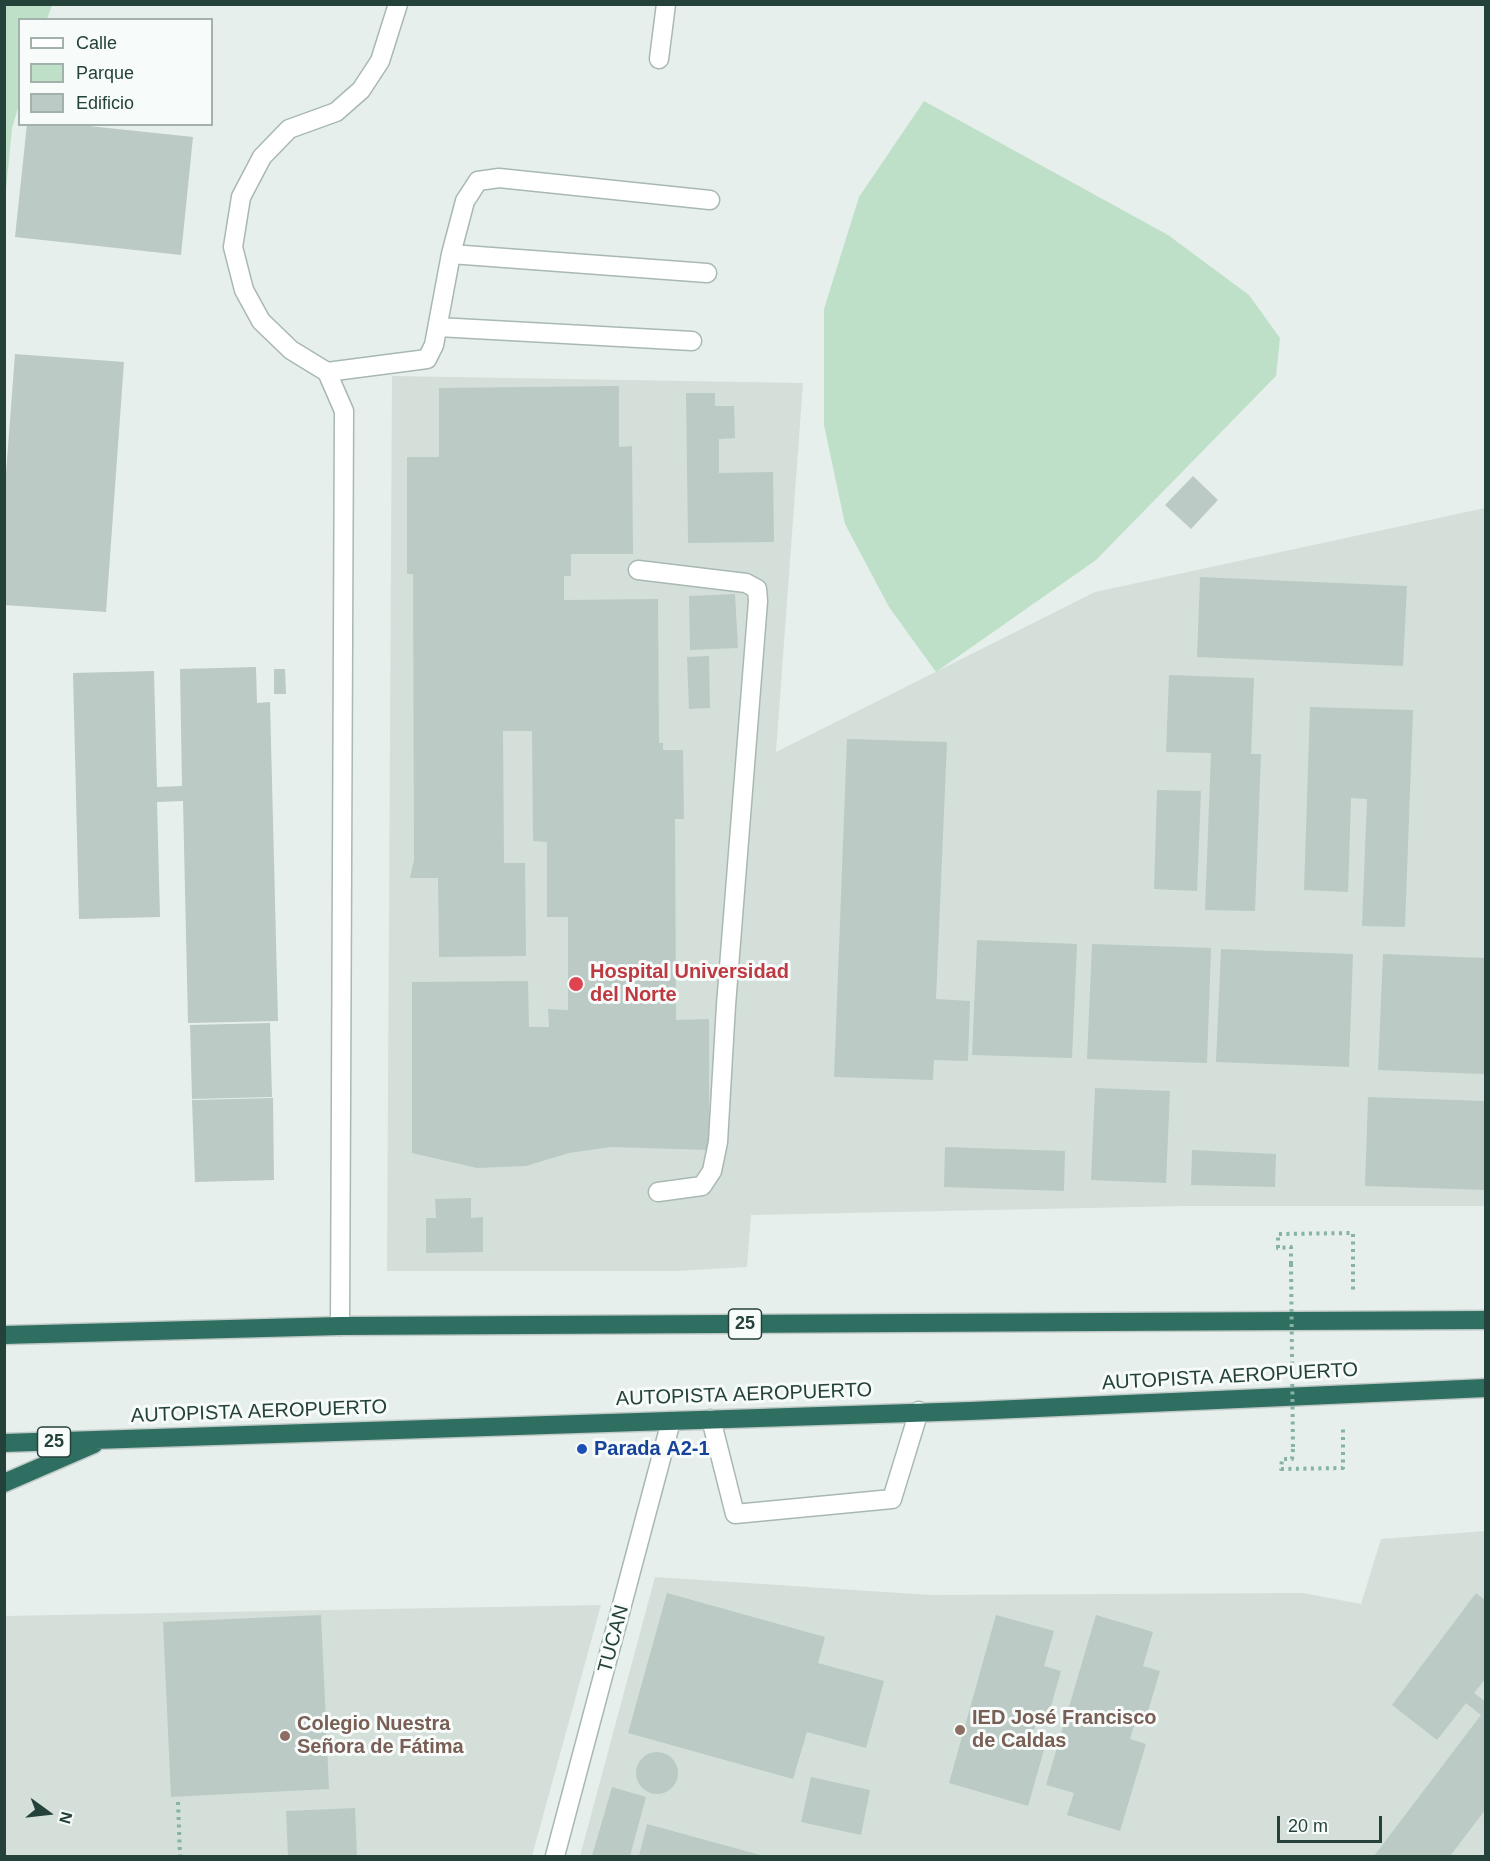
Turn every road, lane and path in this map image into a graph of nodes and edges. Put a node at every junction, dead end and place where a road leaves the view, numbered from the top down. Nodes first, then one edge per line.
1 (398, 4) edge
2 (666, 4) edge
3 (659, 60) dead end
4 (710, 200) dead end
5 (451, 254) junction
6 (707, 273) dead end
7 (438, 327) junction
8 (692, 341) dead end
9 (327, 372) junction
10 (638, 570) dead end
11 (658, 1192) dead end
12 (1353, 1292) dead end
13 (1485, 1320) edge
14 (340, 1326) junction
15 (4, 1335) edge
16 (1485, 1388) edge
17 (919, 1411) junction
18 (711, 1419) junction
19 (671, 1421) junction
20 (1343, 1428) dead end
21 (104, 1440) junction
22 (4, 1443) edge
23 (4, 1483) edge
24 (178, 1802) dead end
25 (180, 1857) edge
26 (555, 1857) edge

1 - 9 street
2 - 3 street
4 - 5 street
5 - 6 street
5 - 7 street
7 - 8 street
7 - 9 street
9 - 14 street
10 - 11 street
12 - 20 path, bridge
13 - 14 highway, 25
14 - 15 highway, 25
16 - 17 highway, AUTOPISTA AEROPUERTO / 25
17 - 18 highway, AUTOPISTA AEROPUERTO / 25
17 - 18 street
18 - 19 highway, AUTOPISTA AEROPUERTO / 25
19 - 21 highway, AUTOPISTA AEROPUERTO / 25
19 - 26 street, TUCAN
21 - 22 highway, AUTOPISTA AEROPUERTO / 25
21 - 23 highway
24 - 25 path

